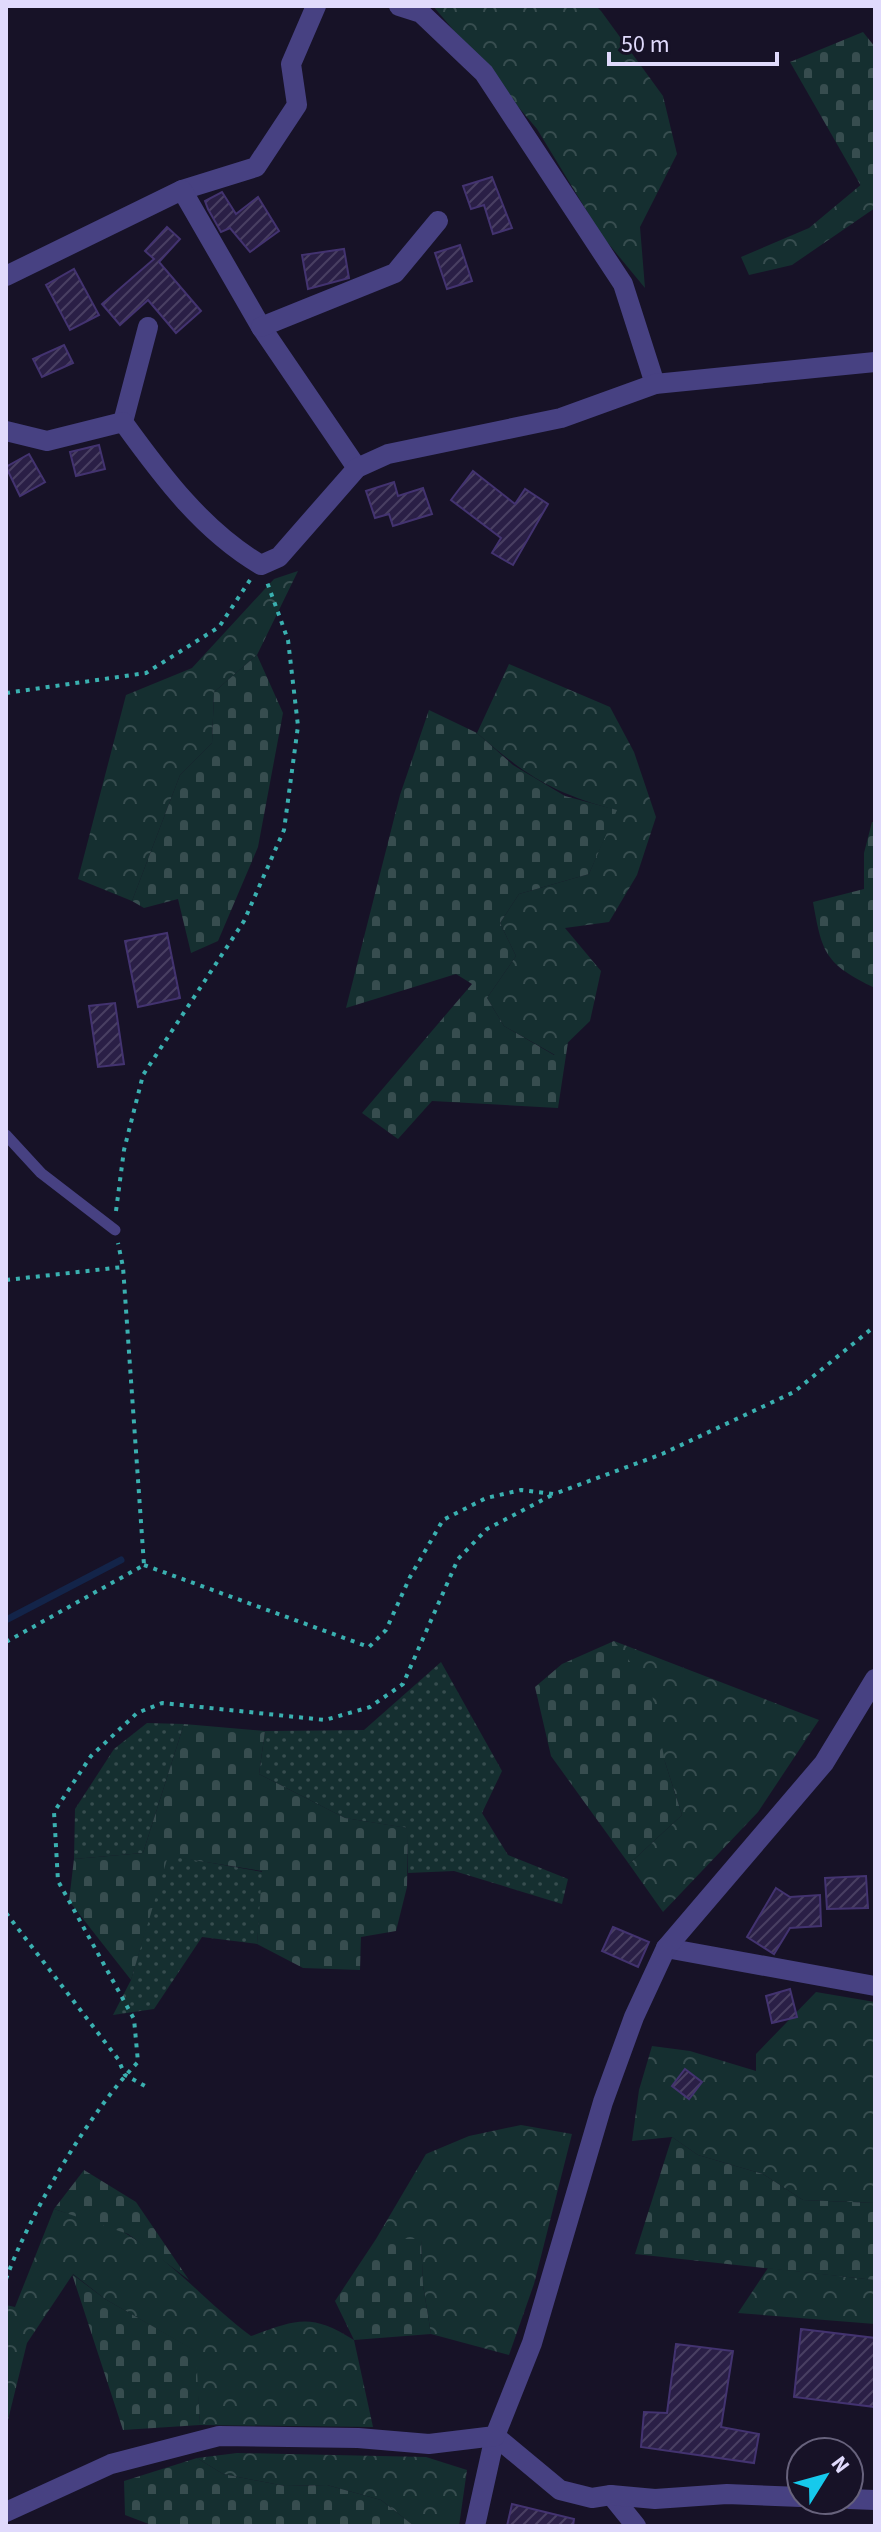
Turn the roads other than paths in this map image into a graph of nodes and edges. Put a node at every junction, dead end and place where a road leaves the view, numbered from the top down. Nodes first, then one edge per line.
1 (316, 6) edge
2 (399, 6) edge
3 (182, 190) junction
4 (438, 221) dead end
5 (6, 276) edge
6 (148, 327) dead end
7 (261, 327) junction
8 (875, 362) edge
9 (655, 384) junction
10 (123, 422) junction
11 (6, 431) edge
12 (357, 468) junction
13 (6, 1135) edge
14 (115, 1230) road end
15 (875, 1679) edge
16 (666, 1948) junction
17 (875, 1986) edge
18 (495, 2436) junction
19 (611, 2495) junction
20 (785, 2496) edge
21 (6, 2512) edge
22 (475, 2526) edge
23 (636, 2526) edge

1 - 3 street
2 - 9 street
3 - 5 street
3 - 7 street
4 - 7 street
6 - 10 street
7 - 12 street
8 - 9 street
9 - 12 street
10 - 11 street
10 - 12 street
13 - 14 lane
15 - 16 street
16 - 17 street
16 - 18 street
18 - 19 street
18 - 21 street
18 - 22 street
19 - 20 street
19 - 23 street

